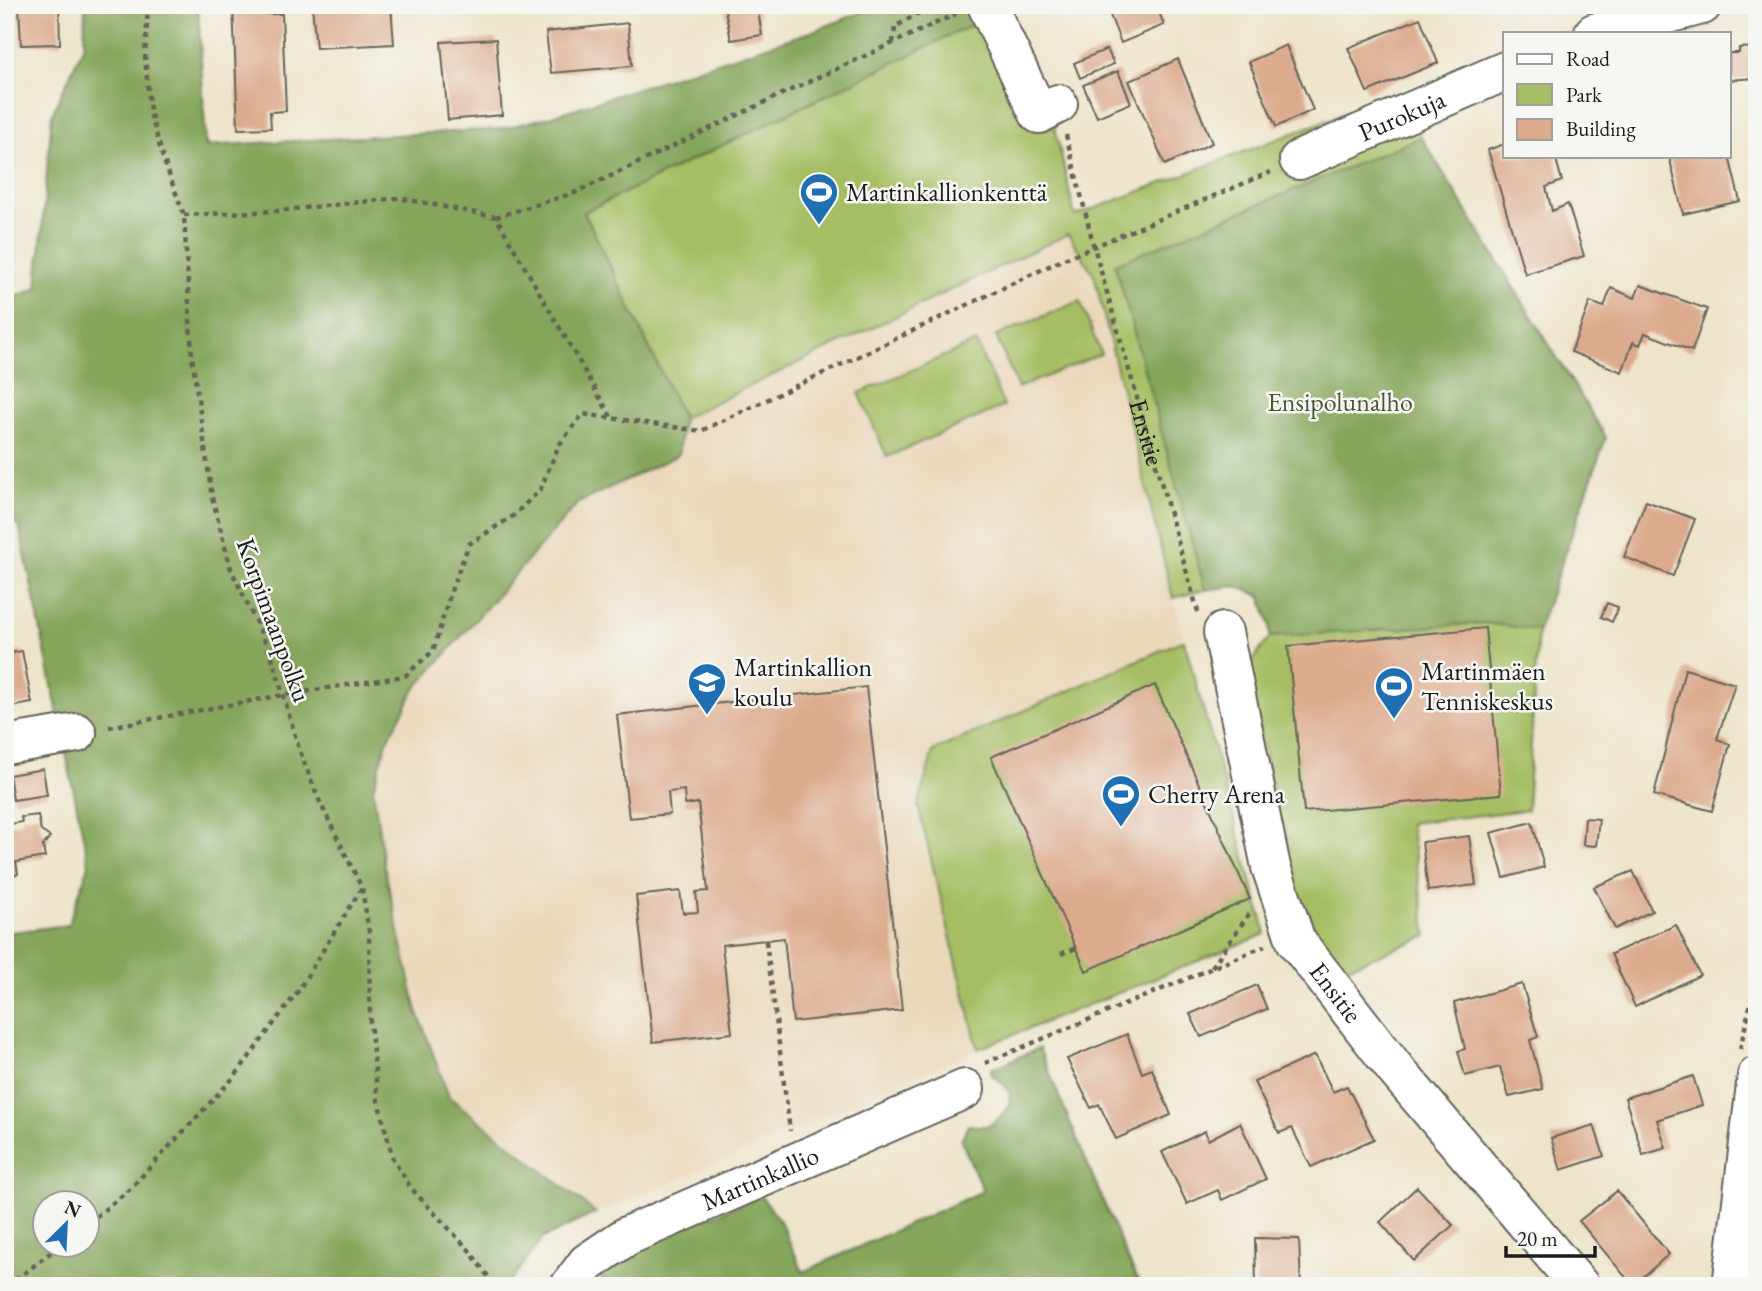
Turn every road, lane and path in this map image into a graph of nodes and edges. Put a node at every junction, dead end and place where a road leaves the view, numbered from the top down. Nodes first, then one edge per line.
1 (148, 5) edge
2 (932, 5) edge
3 (1702, 5) edge
4 (976, 8) edge
5 (1598, 32) edge
6 (893, 43) junction
7 (1503, 72) edge
8 (1049, 109) joint
9 (1298, 160) joint
10 (184, 215) junction
11 (496, 217) junction
12 (1094, 247) junction
13 (611, 418) junction
14 (1211, 625) joint
15 (283, 695) junction
16 (77, 733) joint
17 (5, 745) edge
18 (362, 888) junction
19 (1258, 902) dead end
20 (766, 941) dead end
21 (1076, 948) dead end
22 (1061, 954) dead end
23 (1211, 968) dead end
24 (1757, 1076) edge
25 (965, 1089) dead end
26 (790, 1133) dead end
27 (102, 1212) edge
28 (40, 1260) edge
29 (8, 1286) edge
30 (495, 1286) edge
31 (570, 1286) edge
32 (1580, 1286) edge
33 (1732, 1286) edge

1 - 10 path, Korpimaanpolku
2 - 6 path
3 - 5 street
4 - 6 path
4 - 8 street
6 - 11 path
7 - 9 street, Purokuja
8 - 12 path, Ensitie
9 - 12 path
10 - 11 path
10 - 15 path, Korpimaanpolku
11 - 13 path
12 - 13 path
12 - 14 path, Ensitie
13 - 15 path
14 - 32 street, Ensitie
15 - 16 path
15 - 18 path, Korpimaanpolku
16 - 17 street
18 - 27 path
18 - 30 path, Korpimaanpolku
19 - 23 path
20 - 26 path
21 - 22 path
24 - 33 street
25 - 31 street, Martinkallio
28 - 29 path

